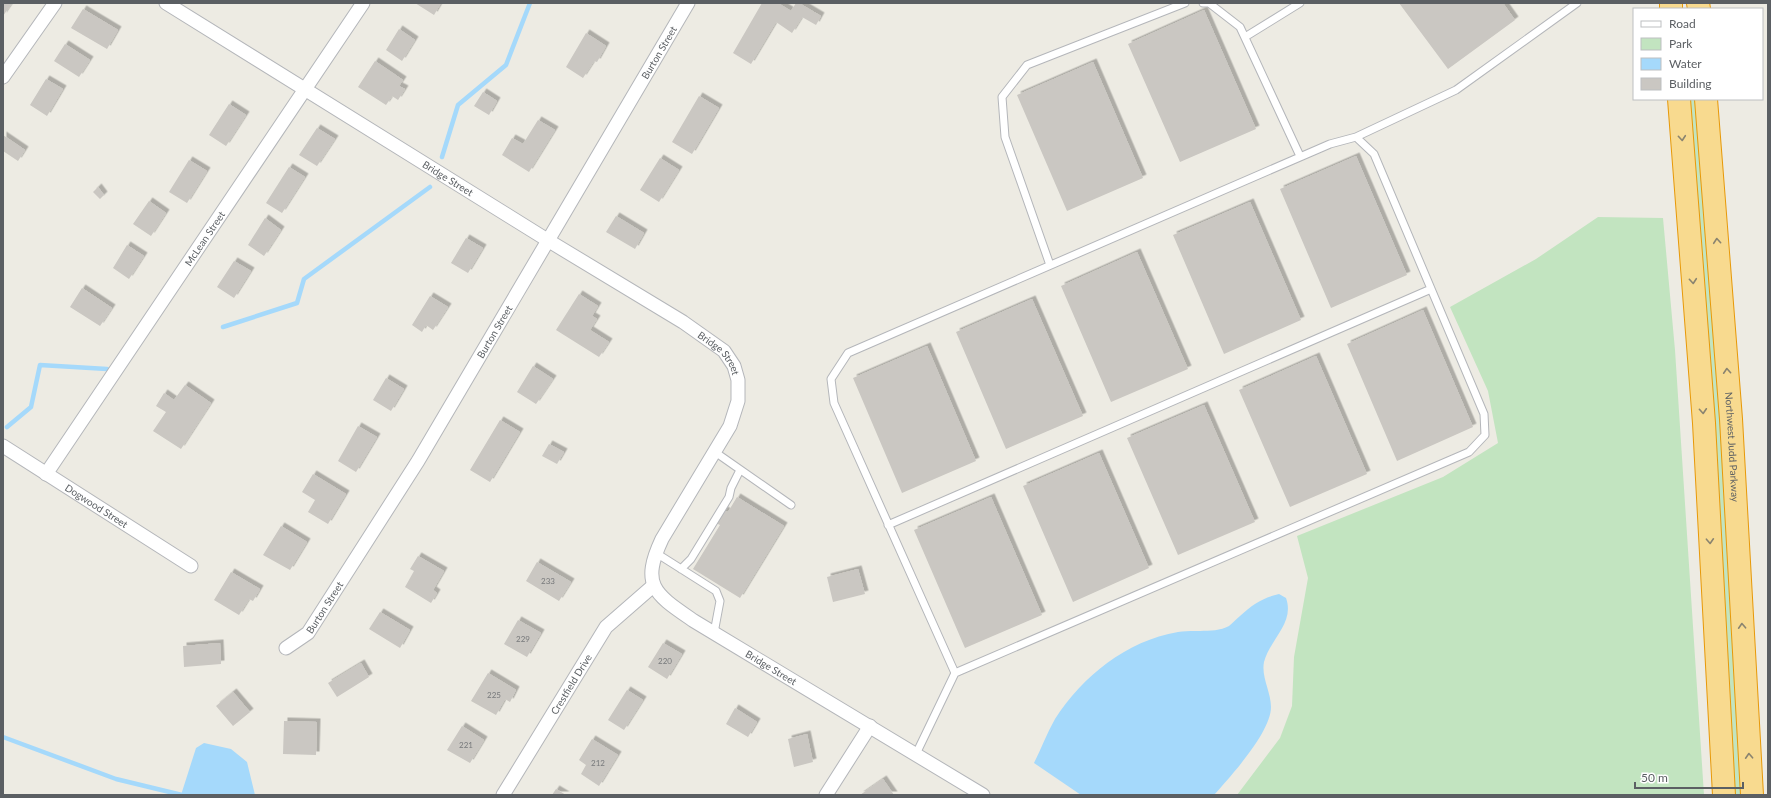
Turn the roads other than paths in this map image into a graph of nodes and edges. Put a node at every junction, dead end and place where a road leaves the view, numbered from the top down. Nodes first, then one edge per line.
1 (55, 3) edge
2 (166, 3) edge
3 (363, 3) edge
4 (688, 3) edge
5 (1185, 3) edge
6 (1203, 3) edge
7 (1300, 3) edge
8 (1577, 3) edge
9 (1245, 37) junction
10 (3, 77) edge
11 (306, 89) junction
12 (1679, 100) edge
13 (1706, 100) edge
14 (1356, 137) junction
15 (1300, 156) junction
16 (549, 241) junction
17 (1050, 266) junction
18 (1431, 288) junction
19 (3, 446) edge
20 (715, 452) junction
21 (740, 470) junction
22 (46, 474) junction
23 (791, 505) dead end
24 (888, 525) junction
25 (656, 553) junction
26 (191, 566) dead end
27 (681, 569) junction
28 (653, 586) junction
29 (714, 633) junction
30 (286, 648) dead end
31 (955, 673) junction
32 (870, 726) junction
33 (916, 754) junction
34 (503, 795) edge
35 (826, 795) edge
36 (983, 795) edge
37 (1724, 795) edge
38 (1752, 795) edge

1 - 10 street
2 - 11 street, Bridge Street
3 - 11 street, McLean Street
4 - 16 street, Burton Street
5 - 17 lane
6 - 9 lane
7 - 9 lane
8 - 14 lane
9 - 15 lane
11 - 16 street, Bridge Street
11 - 22 street, McLean Street
12 -> 37 highway
38 -> 13 highway, Northwest Judd Parkway
14 - 15 lane
14 - 18 lane
15 - 17 lane
16 - 20 street, Bridge Street
16 - 30 street, Burton Street
17 - 24 lane
18 - 24 lane
18 - 31 lane
19 - 22 street, Dogwood Street
20 - 21 lane
20 - 25 street, Bridge Street
21 - 23 lane
21 - 27 lane
22 - 26 street, Dogwood Street
24 - 31 lane
25 - 27 lane
25 - 28 street, Bridge Street
27 - 29 lane
28 - 29 street, Bridge Street
28 - 34 street, Crestfield Drive
29 - 32 street, Bridge Street
31 - 33 lane
32 - 33 street, Bridge Street
32 - 35 street
33 - 36 street, Bridge Street

